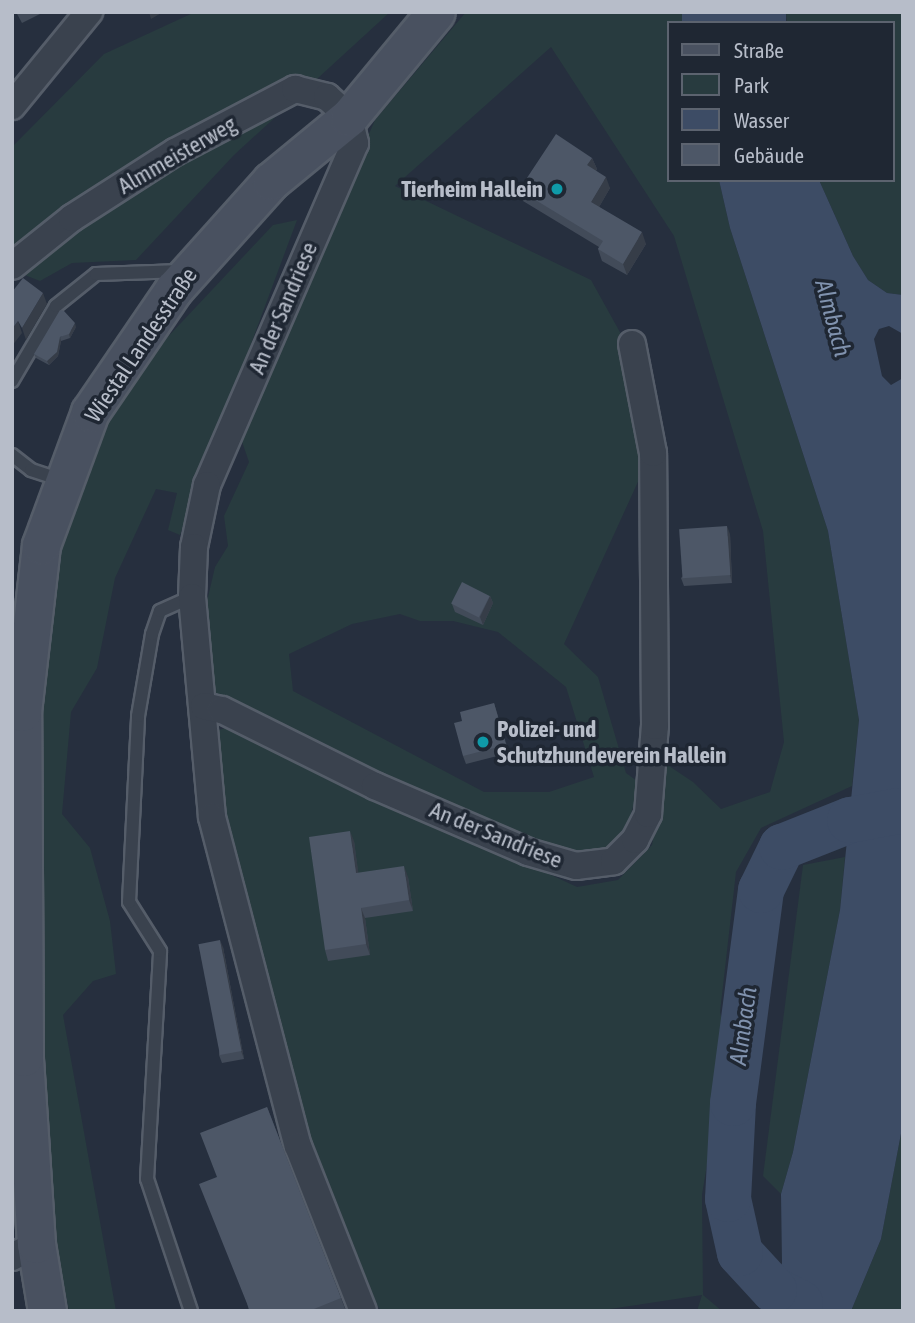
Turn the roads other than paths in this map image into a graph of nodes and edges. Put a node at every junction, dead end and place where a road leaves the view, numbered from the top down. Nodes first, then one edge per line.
1 (89, 12) edge
2 (436, 12) edge
3 (12, 106) edge
4 (349, 117) junction
5 (12, 266) edge
6 (189, 272) junction
7 (632, 344) dead end
8 (12, 381) edge
9 (12, 455) edge
10 (62, 480) junction
11 (192, 597) junction
12 (204, 706) junction
13 (24, 1250) edge
14 (47, 1311) edge
15 (191, 1311) edge
16 (363, 1311) edge

1 - 3 street
2 - 4 main road, Wiestal Landesstraße
4 - 5 street, Almmeisterweg
4 - 6 main road, Wiestal Landesstraße
4 - 11 street, An der Sandriese
6 - 8 lane
6 - 10 main road, Wiestal Landesstraße
7 - 12 street, An der Sandriese
9 - 10 lane
10 - 13 main road, Wiestal Landesstraße
11 - 12 street, An der Sandriese
11 - 15 lane
12 - 16 street, An der Sandriese
13 - 14 main road, Wiestal Landesstraße

